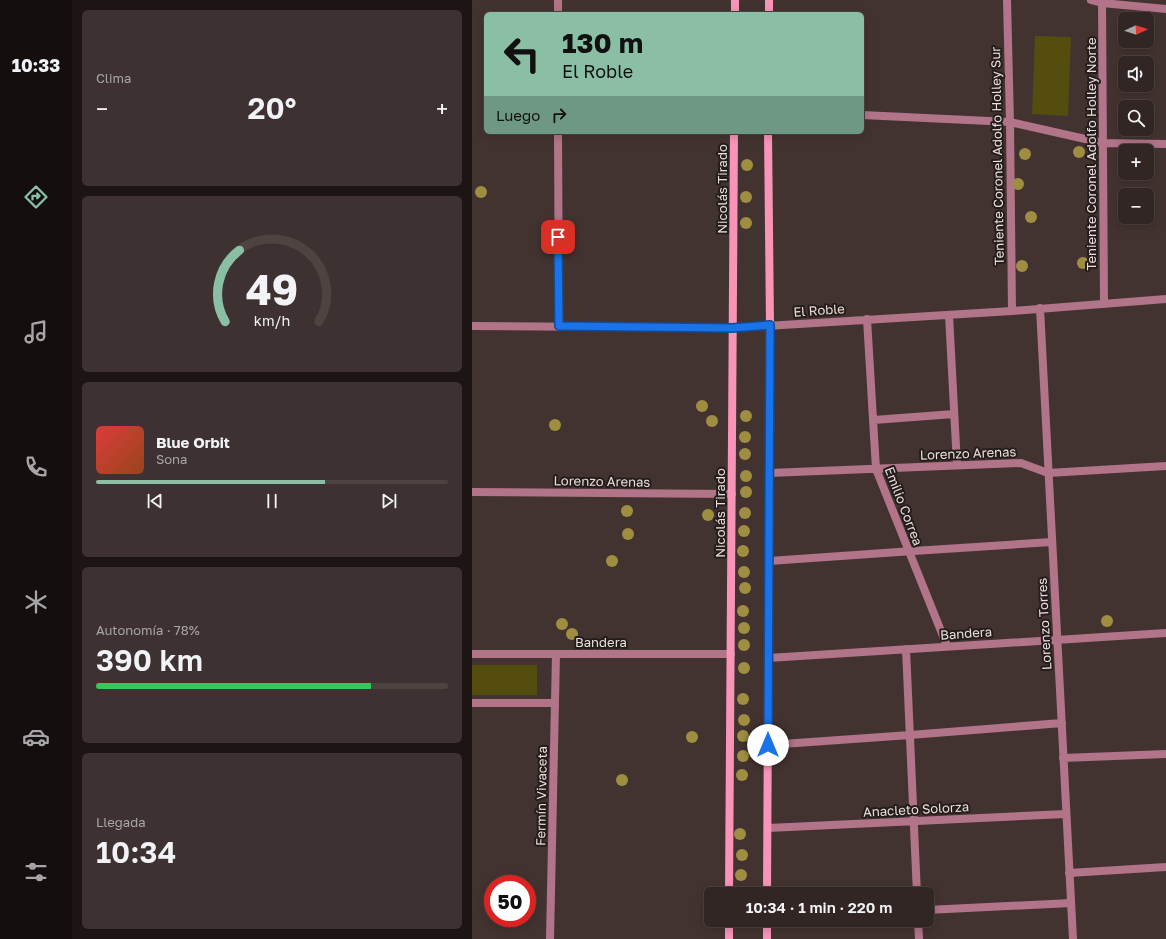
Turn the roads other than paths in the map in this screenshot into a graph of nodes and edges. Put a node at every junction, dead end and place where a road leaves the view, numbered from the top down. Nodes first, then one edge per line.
1 (558, 0) edge
2 (735, 0) edge
3 (769, 0) edge
4 (1006, 0) edge
5 (1091, 0) edge
6 (1102, 3) junction
7 (1166, 9) edge
8 (558, 12) edge
9 (735, 12) edge
10 (769, 12) edge
11 (864, 115) edge
12 (1010, 122) junction
13 (558, 134) edge
14 (734, 134) edge
15 (768, 134) edge
16 (1103, 143) junction
17 (1166, 144) edge
18 (1166, 299) edge
19 (1104, 304) junction
20 (1040, 308) junction
21 (1012, 311) junction
22 (950, 315) junction
23 (867, 319) junction
24 (770, 325) junction
25 (472, 326) edge
26 (559, 326) junction
27 (732, 328) junction
28 (954, 414) junction
29 (874, 420) junction
30 (957, 465) junction
31 (1166, 466) edge
32 (876, 469) junction
33 (769, 473) junction
34 (1048, 473) junction
35 (472, 492) edge
36 (732, 494) junction
37 (1052, 542) junction
38 (908, 551) junction
39 (769, 562) junction
40 (1166, 632) edge
41 (1057, 639) junction
42 (946, 646) junction
43 (906, 649) junction
44 (472, 654) edge
45 (556, 654) junction
46 (731, 654) junction
47 (768, 658) junction
48 (472, 703) edge
49 (555, 703) junction
50 (1062, 723) junction
51 (910, 735) junction
52 (768, 745) junction
53 (1166, 754) edge
54 (1064, 758) junction
55 (1066, 814) junction
56 (914, 822) junction
57 (768, 828) junction
58 (1166, 867) edge
59 (1070, 873) junction
60 (729, 887) edge
61 (767, 887) edge
62 (917, 887) edge
63 (1071, 903) junction
64 (934, 910) edge
65 (729, 927) edge
66 (767, 927) edge
67 (918, 927) edge
68 (550, 939) edge
69 (729, 939) edge
70 (767, 939) edge
71 (919, 939) edge
72 (1073, 939) edge

1 - 8 street
2 - 9 main road
3 - 10 main road
4 - 12 street, Teniente Coronel Adolfo Holley Sur
5 - 6 street
6 - 7 street
6 - 16 street, Teniente Coronel Adolfo Holley Norte
11 - 12 street
12 - 16 street
12 - 21 street, Teniente Coronel Adolfo Holley Sur
13 - 26 street
14 - 27 main road, Nicolás Tirado
15 - 24 main road
16 - 17 street
16 - 19 street, Teniente Coronel Adolfo Holley Norte
18 - 19 street, El Roble
19 - 20 street, El Roble
20 - 21 street, El Roble
20 - 34 street, Lorenzo Torres
21 - 22 street, El Roble
22 - 23 street, El Roble
22 - 28 street
23 - 24 street, El Roble
23 - 29 street, Emilio Correa
24 - 27 street, El Roble
24 - 33 main road
25 - 26 street, El Roble
26 - 27 street, El Roble
27 - 36 main road, Nicolás Tirado
28 - 29 street
28 - 30 street
29 - 32 street, Emilio Correa
30 - 32 street, Lorenzo Arenas
30 - 34 street, Lorenzo Arenas
31 - 34 street, Lorenzo Arenas
32 - 33 street, Lorenzo Arenas
32 - 38 street, Emilio Correa
33 - 39 main road
34 - 37 street, Lorenzo Torres
35 - 36 street, Lorenzo Arenas
36 - 46 main road, Nicolás Tirado
37 - 38 street
37 - 41 street, Lorenzo Torres
38 - 39 street
38 - 42 street, Emilio Correa
39 - 47 main road
40 - 41 street, Bandera
41 - 42 street, Bandera
41 - 50 street, Lorenzo Torres
42 - 43 street, Bandera
43 - 47 street, Bandera
43 - 51 street
44 - 45 street, Bandera
45 - 46 street, Bandera
45 - 49 street, Fermín Vivaceta
46 - 60 main road, Nicolás Tirado
47 - 52 main road
48 - 49 street
49 - 68 street, Fermín Vivaceta
50 - 51 street
50 - 54 street, Lorenzo Torres
51 - 52 street
51 - 56 street
52 - 57 main road
53 - 54 street
54 - 55 street, Lorenzo Torres
55 - 56 street, Anacleto Solorza
55 - 59 street, Lorenzo Torres
56 - 57 street, Anacleto Solorza
56 - 62 street
57 - 61 main road
58 - 59 street
59 - 63 street, Lorenzo Torres
63 - 64 street
63 - 72 street, Lorenzo Torres
65 - 69 main road
66 - 70 main road
67 - 71 street

